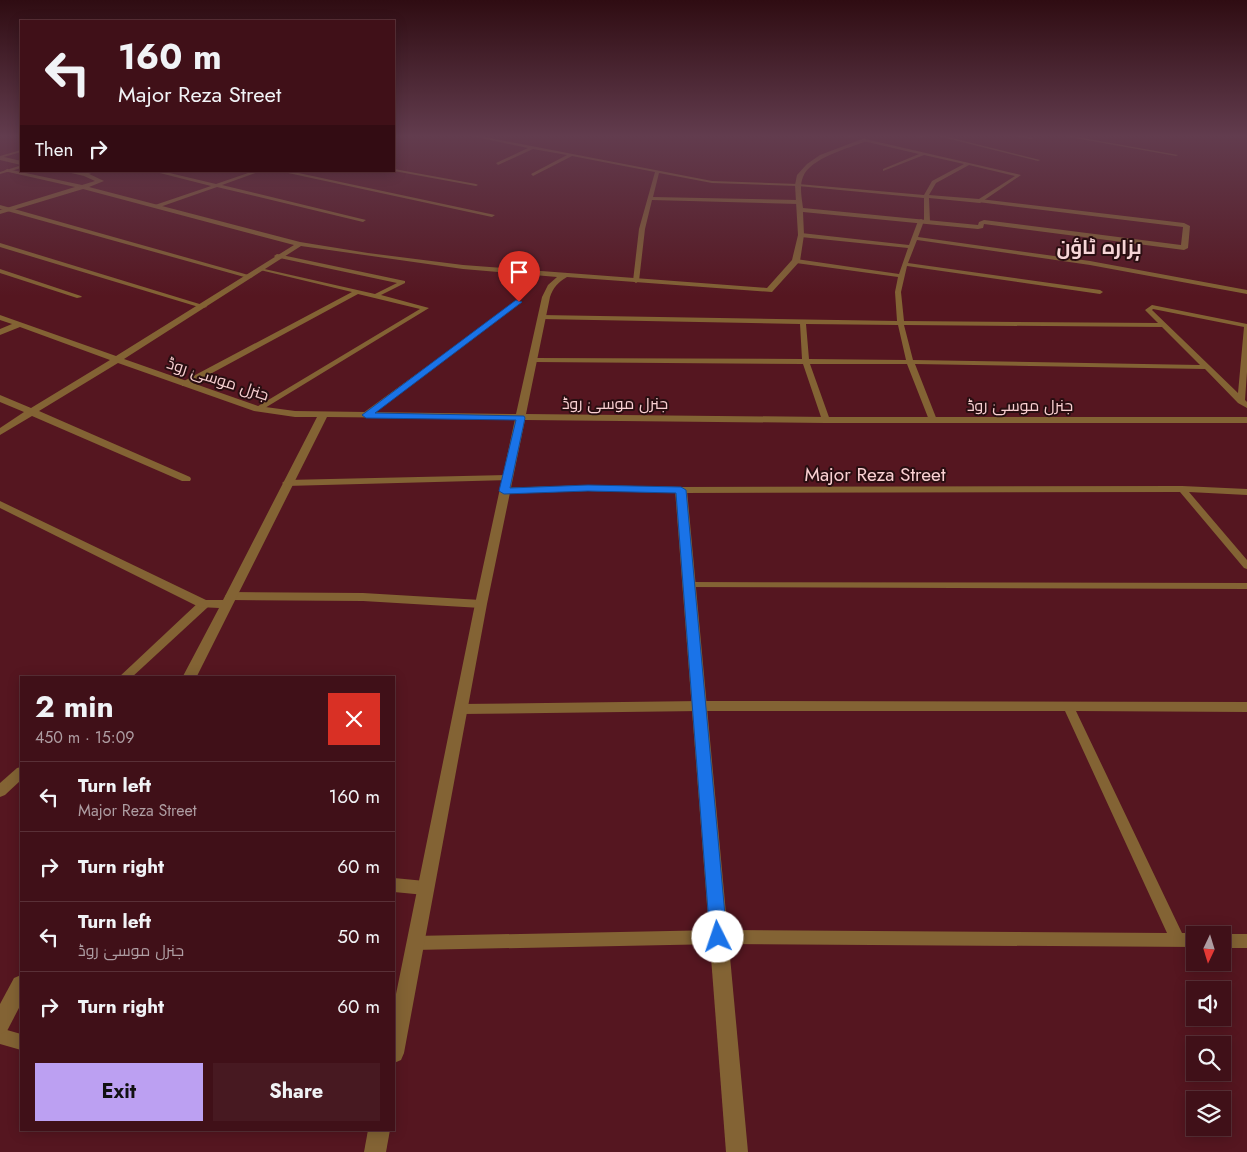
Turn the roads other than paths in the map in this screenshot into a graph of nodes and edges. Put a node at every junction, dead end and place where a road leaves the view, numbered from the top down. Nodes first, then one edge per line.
1 (78, 189) edge
2 (91, 189) edge
3 (210, 189) edge
4 (230, 189) edge
5 (366, 189) edge
6 (652, 189) edge
7 (798, 189) edge
8 (842, 189) edge
9 (930, 189) edge
10 (1000, 189) edge
11 (926, 196) junction
12 (649, 198) junction
13 (980, 201) junction
14 (798, 202) junction
15 (157, 206) junction
16 (0, 207) edge
17 (10, 209) junction
18 (800, 210) junction
19 (0, 212) edge
20 (492, 215) dead end
21 (363, 220) dead end
22 (924, 222) junction
23 (801, 234) junction
24 (916, 238) junction
25 (300, 244) junction
26 (0, 245) edge
27 (912, 247) junction
28 (277, 256) junction
29 (796, 262) junction
30 (905, 264) junction
31 (262, 269) junction
32 (0, 271) edge
33 (566, 275) junction
34 (900, 276) junction
35 (250, 277) junction
36 (636, 281) junction
37 (359, 291) junction
38 (1100, 292) dead end
39 (1247, 292) edge
40 (377, 295) junction
41 (79, 297) dead end
42 (519, 302) dead end
43 (204, 307) junction
44 (0, 317) edge
45 (541, 317) junction
46 (803, 322) junction
47 (900, 323) junction
48 (21, 324) junction
49 (1163, 325) junction
50 (1247, 326) edge
51 (0, 332) edge
52 (533, 360) junction
53 (117, 361) junction
54 (806, 361) junction
55 (912, 362) junction
56 (1205, 367) junction
57 (185, 384) junction
58 (0, 398) edge
59 (1244, 404) edge
60 (257, 409) junction
61 (32, 412) junction
62 (323, 415) junction
63 (366, 415) junction
64 (521, 418) junction
65 (826, 420) junction
66 (934, 420) junction
67 (1247, 420) edge
68 (0, 432) edge
69 (186, 478) dead end
70 (286, 483) junction
71 (506, 484) junction
72 (1182, 489) junction
73 (681, 490) junction
74 (1247, 492) edge
75 (0, 504) edge
76 (1247, 566) edge
77 (689, 584) junction
78 (1247, 586) edge
79 (229, 600) junction
80 (204, 604) junction
81 (481, 604) junction
82 (125, 676) edge
83 (190, 676) edge
84 (700, 706) junction
85 (1247, 707) edge
86 (1069, 708) junction
87 (461, 710) junction
88 (20, 773) edge
89 (0, 791) edge
90 (395, 885) edge
91 (425, 888) junction
92 (718, 937) junction
93 (1178, 940) junction
94 (1186, 940) edge
95 (1231, 941) edge
96 (1247, 941) edge
97 (414, 944) junction
98 (20, 987) edge
99 (0, 1024) edge
100 (0, 1036) edge
101 (20, 1042) edge
102 (395, 1048) edge
103 (379, 1131) edge
104 (375, 1152) edge
105 (737, 1152) edge

1 - 17 street
2 - 15 street
3 - 15 lane
4 - 21 lane
5 - 20 lane
6 - 12 lane
7 - 14 street
8 - 11 lane
9 - 11 lane
10 - 13 lane
11 - 13 lane
11 - 22 lane
12 - 14 lane
12 - 36 lane
13 - 22 street
14 - 18 street
15 - 25 street
16 - 17 lane
17 - 19 street
17 - 35 lane
18 - 22 street
18 - 23 street
22 - 24 lane
23 - 27 lane
23 - 29 street
24 - 27 lane
24 - 39 lane
25 - 28 street
25 - 33 street
26 - 43 lane
27 - 30 lane
28 - 31 street
28 - 40 lane
29 - 34 lane
29 - 36 street
30 - 34 lane
30 - 38 lane
31 - 35 street
31 - 37 lane
32 - 41 lane
33 - 36 street
33 - 45 street
34 - 47 lane
35 - 43 street
37 - 40 lane
37 - 57 lane
40 - 60 lane
42 - 63 lane
43 - 53 street
44 - 48 street, جنرل موسیٰ روڈ
45 - 46 lane
45 - 52 street
46 - 47 lane
46 - 54 lane
47 - 49 lane
47 - 55 lane
48 - 51 street
48 - 53 street, جنرل موسیٰ روڈ
49 - 50 lane
49 - 56 lane
50 - 59 lane
52 - 54 lane
52 - 64 street
53 - 57 street, جنرل موسیٰ روڈ
53 - 61 street
54 - 55 lane
54 - 65 lane
55 - 56 lane
55 - 66 lane
56 - 59 lane
57 - 60 street, جنرل موسیٰ روڈ
58 - 61 street
60 - 62 street, جنرل موسیٰ روڈ
61 - 68 street
61 - 69 street
62 - 63 street, جنرل موسیٰ روڈ
62 - 70 street
63 - 64 street, جنرل موسیٰ روڈ
64 - 65 street, جنرل موسیٰ روڈ
64 - 71 street
65 - 66 street, جنرل موسیٰ روڈ
66 - 67 street, جنرل موسیٰ روڈ
70 - 71 lane, Major Reza Street
70 - 79 street
71 - 73 lane, Major Reza Street
71 - 81 street
72 - 73 lane, Major Reza Street
72 - 74 lane, Major Reza Street
72 - 76 lane
73 - 77 street
75 - 80 street
77 - 78 lane
77 - 84 street
79 - 80 street
79 - 81 lane
79 - 83 street
80 - 82 lane
81 - 87 street
84 - 86 lane
84 - 87 lane
84 - 92 street
85 - 86 lane
86 - 93 lane
87 - 91 street
88 - 89 lane
90 - 91 lane
91 - 97 street
92 - 93 lane
92 - 97 lane
92 - 105 street
93 - 94 lane
95 - 96 lane
97 - 102 street
98 - 99 street
100 - 101 lane
103 - 104 street

